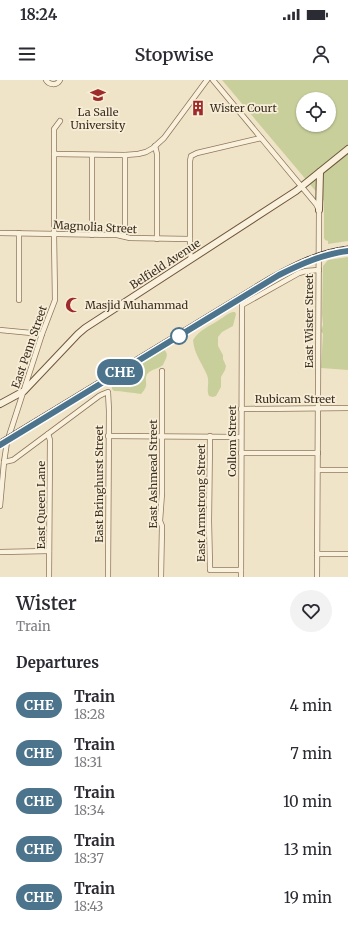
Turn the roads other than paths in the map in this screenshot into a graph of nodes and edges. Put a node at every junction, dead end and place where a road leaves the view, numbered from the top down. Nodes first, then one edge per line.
1 (46, 80) edge
2 (60, 80) edge
3 (207, 80) edge
4 (213, 80) edge
5 (60, 121) dead end
6 (261, 138) junction
7 (156, 146) junction
8 (348, 149) edge
9 (54, 154) junction
10 (92, 155) junction
11 (125, 155) junction
12 (320, 172) junction
13 (302, 187) junction
14 (319, 210) junction
15 (0, 233) edge
16 (19, 233) junction
17 (54, 234) junction
18 (92, 235) junction
19 (123, 236) junction
20 (157, 238) junction
21 (190, 239) junction
22 (191, 259) junction
23 (319, 270) junction
24 (19, 300) dead end
25 (0, 330) edge
26 (42, 334) junction
27 (162, 371) dead end
28 (24, 391) junction
29 (0, 404) edge
30 (318, 408) junction
31 (348, 408) edge
32 (241, 409) junction
33 (48, 434) junction
34 (108, 436) junction
35 (162, 436) junction
36 (210, 436) junction
37 (241, 436) junction
38 (241, 453) junction
39 (318, 453) junction
40 (4, 462) junction
41 (318, 470) junction
42 (348, 470) edge
43 (0, 506) edge
44 (0, 552) edge
45 (49, 552) junction
46 (317, 554) junction
47 (348, 554) edge
48 (240, 570) junction
49 (49, 577) edge
50 (108, 577) edge
51 (161, 577) edge
52 (241, 577) edge
53 (317, 577) edge

1 - 2 street
3 - 7 street
4 - 6 street
5 - 9 street, East Penn Street
6 - 13 street
6 - 21 street
7 - 11 street
7 - 20 street
8 - 12 street, Belfield Avenue
9 - 10 street
9 - 17 street, East Penn Street
10 - 11 street
10 - 18 street
11 - 19 street
12 - 13 street, Belfield Avenue
12 - 14 street
13 - 14 street
13 - 22 street, Belfield Avenue
14 - 23 street, East Wister Street
15 - 16 street, Magnolia Street
16 - 17 street, Magnolia Street
16 - 24 street
17 - 18 street, Magnolia Street
17 - 26 street, East Penn Street
18 - 19 street, Magnolia Street
19 - 20 street, Magnolia Street
20 - 21 street, Magnolia Street
21 - 22 street
22 - 28 street, Belfield Avenue
23 - 30 street, East Wister Street
23 - 32 street, Collom Street
25 - 26 street
26 - 28 street, East Penn Street
27 - 35 street, East Ashmead Street
28 - 29 street, Belfield Avenue
28 - 40 street, East Penn Street
30 - 31 street, Rubicam Street
30 - 32 street, Rubicam Street
30 - 39 street, East Wister Street
32 - 37 street, Collom Street
33 - 34 street, East Bringhurst Street
33 - 40 street
33 - 45 street, East Queen Lane
34 - 35 street
34 - 50 street, East Bringhurst Street
35 - 36 street
35 - 51 street, East Ashmead Street
36 - 37 street
36 - 48 street, East Armstrong Street
37 - 38 street, Collom Street
38 - 39 street
38 - 48 street, Collom Street
39 - 41 street, East Wister Street
40 - 43 street, East Penn Street
41 - 42 street
41 - 46 street, East Wister Street
44 - 45 street
45 - 49 street, East Queen Lane
46 - 47 street
46 - 53 street, East Wister Street
48 - 52 street, Collom Street

